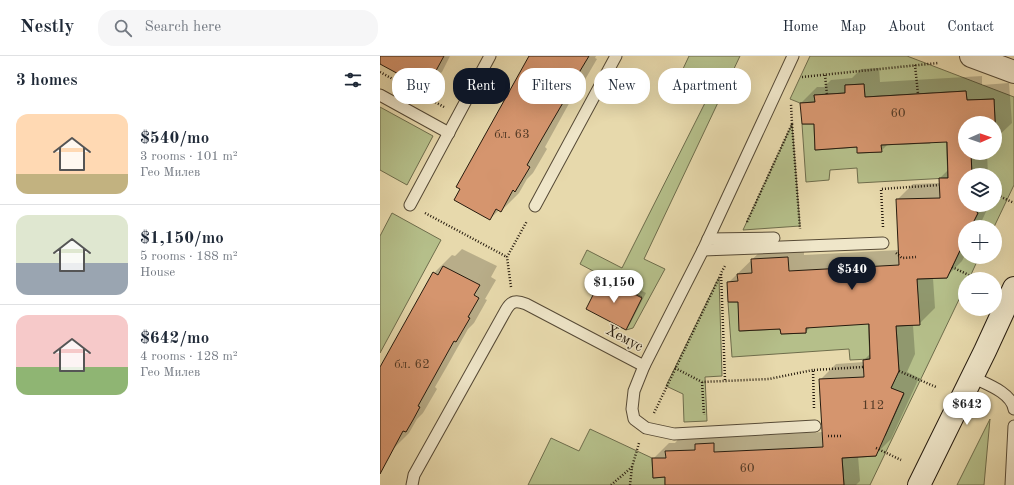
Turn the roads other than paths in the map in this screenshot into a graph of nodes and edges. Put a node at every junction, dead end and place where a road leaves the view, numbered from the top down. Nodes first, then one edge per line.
1 (490, 56) edge
2 (616, 56) edge
3 (793, 56) edge
4 (972, 56) edge
5 (1014, 72) edge
6 (380, 95) edge
7 (449, 133) junction
8 (410, 205) road end
9 (534, 206) road end
10 (774, 238) dead end
11 (708, 239) junction
12 (883, 243) road end
13 (703, 250) junction
14 (1014, 288) edge
15 (644, 366) junction
16 (972, 377) junction
17 (1014, 409) edge
18 (815, 426) dead end
19 (1014, 426) edge
20 (412, 485) edge
21 (919, 485) edge
22 (1011, 485) edge

1 - 7 lane
2 - 9 lane
3 - 11 lane, Хемус
4 - 5 street
6 - 7 lane
7 - 8 lane
10 - 11 lane
11 - 13 lane, Хемус
12 - 13 lane
13 - 15 lane, Хемус
14 - 16 street
15 - 18 lane
15 - 20 lane, Хемус
16 - 17 lane
16 - 21 street
19 - 22 lane

